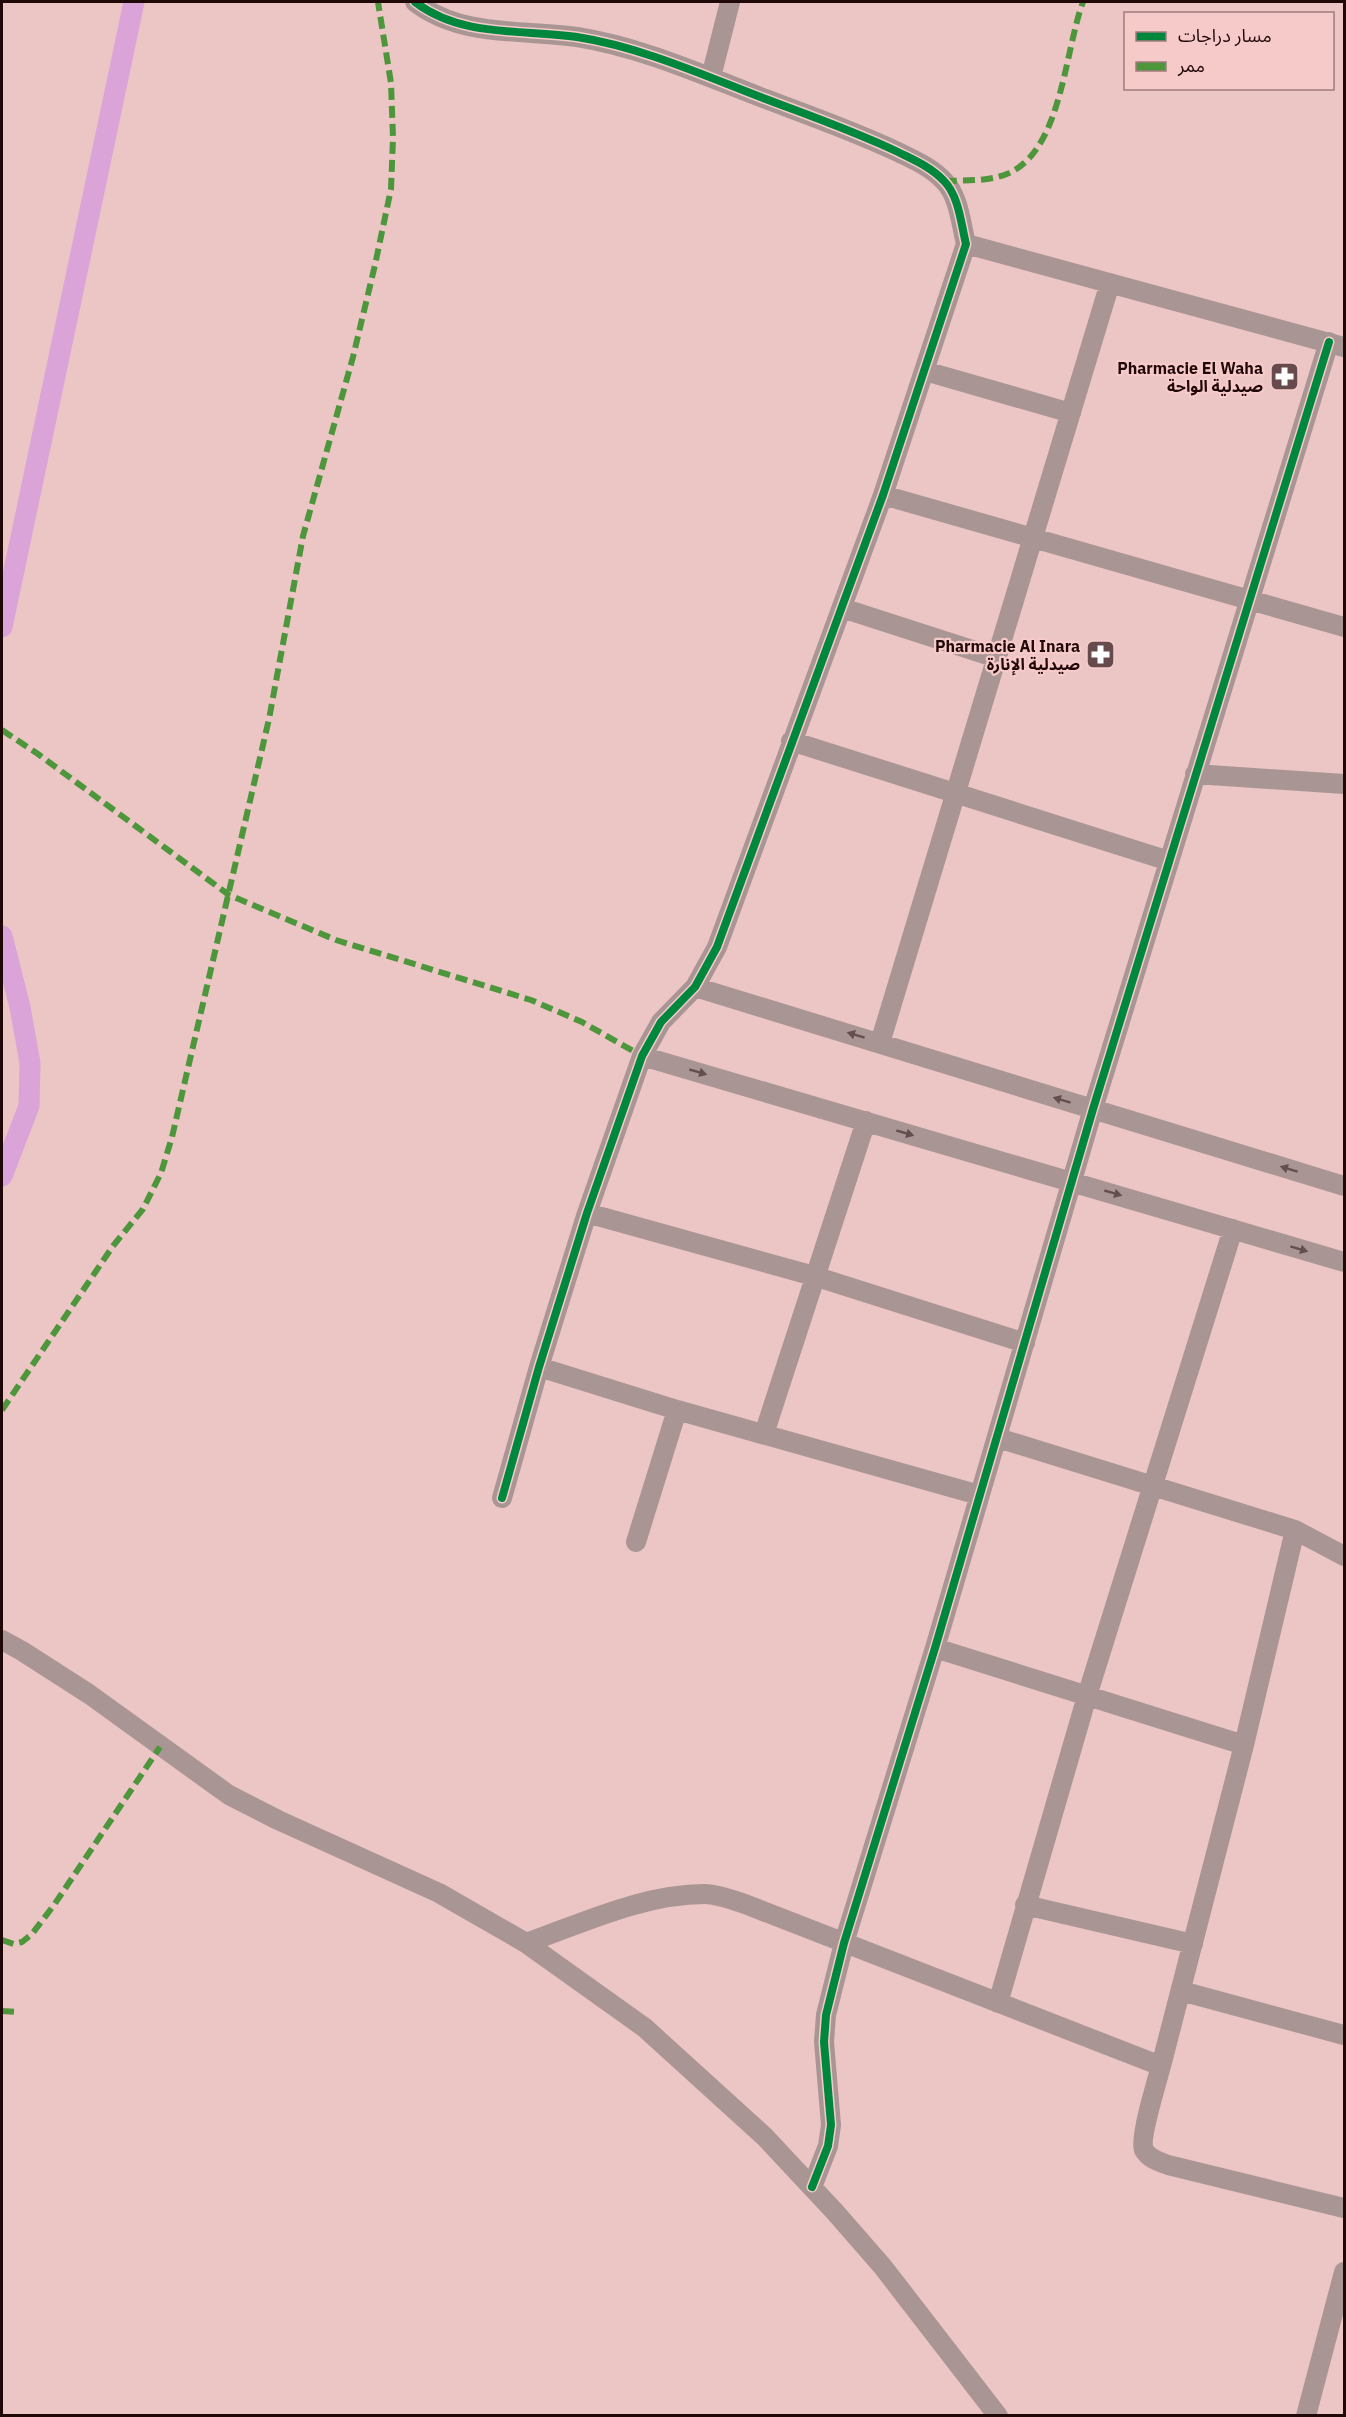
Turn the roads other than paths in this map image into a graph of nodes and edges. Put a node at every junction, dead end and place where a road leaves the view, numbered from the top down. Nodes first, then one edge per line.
1 (418, 2) edge
2 (730, 2) edge
3 (711, 77) junction
4 (966, 244) junction
5 (1110, 283) junction
6 (1336, 344) edge
7 (925, 371) junction
8 (1071, 413) junction
9 (883, 495) junction
10 (1033, 538) junction
11 (1249, 601) junction
12 (842, 608) junction
13 (1344, 627) edge
14 (996, 658) junction
15 (791, 741) junction
16 (1196, 774) junction
17 (1344, 784) edge
18 (956, 793) junction
19 (1169, 861) junction
20 (695, 987) junction
21 (880, 1043) junction
22 (642, 1056) junction
23 (1093, 1109) junction
24 (866, 1121) junction
25 (1073, 1182) junction
26 (1344, 1186) edge
27 (587, 1213) junction
28 (1233, 1229) junction
29 (1344, 1262) edge
30 (814, 1276) junction
31 (1025, 1342) junction
32 (539, 1367) junction
33 (677, 1410) junction
34 (764, 1434) junction
35 (998, 1438) junction
36 (1152, 1484) junction
37 (978, 1494) junction
38 (502, 1498) dead end
39 (1295, 1530) junction
40 (636, 1542) dead end
41 (1344, 1556) edge
42 (2, 1640) edge
43 (935, 1648) junction
44 (1087, 1696) junction
45 (1244, 1744) junction
46 (1025, 1905) junction
47 (526, 1943) junction
48 (844, 1943) junction
49 (1193, 1944) junction
50 (1180, 1991) junction
51 (998, 2003) junction
52 (1344, 2035) edge
53 (1161, 2066) junction
54 (812, 2187) junction
55 (1344, 2208) edge
56 (1344, 2272) edge
57 (998, 2415) edge
58 (1306, 2415) edge

1 - 3 street
2 - 3 street
3 - 4 street
4 - 5 street
4 - 7 street
5 - 6 street
5 - 8 street
6 - 11 street
7 - 8 street
7 - 9 street
8 - 10 street
9 - 10 street
9 - 12 street
10 - 11 street
10 - 14 street
11 - 13 street
11 - 16 street
12 - 14 street
12 - 15 street
14 - 18 street
15 - 18 street
15 - 20 street
16 - 17 street
16 - 19 street
18 - 19 street
18 - 21 street
19 - 23 street
21 -> 20 street
20 - 22 street
23 -> 21 street
22 -> 24 street
22 - 27 street
23 - 25 street
26 -> 23 street
24 -> 25 street
24 - 30 street
25 -> 28 street
25 - 31 street
27 - 30 street
27 - 32 street
28 -> 29 street
28 - 36 street
30 - 31 street
30 - 34 street
31 - 35 street
32 - 33 street
32 - 38 street
33 - 34 street
33 - 40 street
34 - 37 street
35 - 36 street
35 - 37 street
36 - 39 street
36 - 44 street
37 - 43 street
39 - 41 street
39 - 45 street
42 - 47 street
43 - 44 street
43 - 48 street
44 - 45 street
44 - 46 street
45 - 49 street
46 - 49 street
46 - 51 street
47 - 48 street
47 - 54 street
48 - 51 street
48 - 54 street
49 - 50 street
50 - 52 street
50 - 53 street
51 - 53 street
53 - 55 street
54 - 57 street
56 - 58 street

